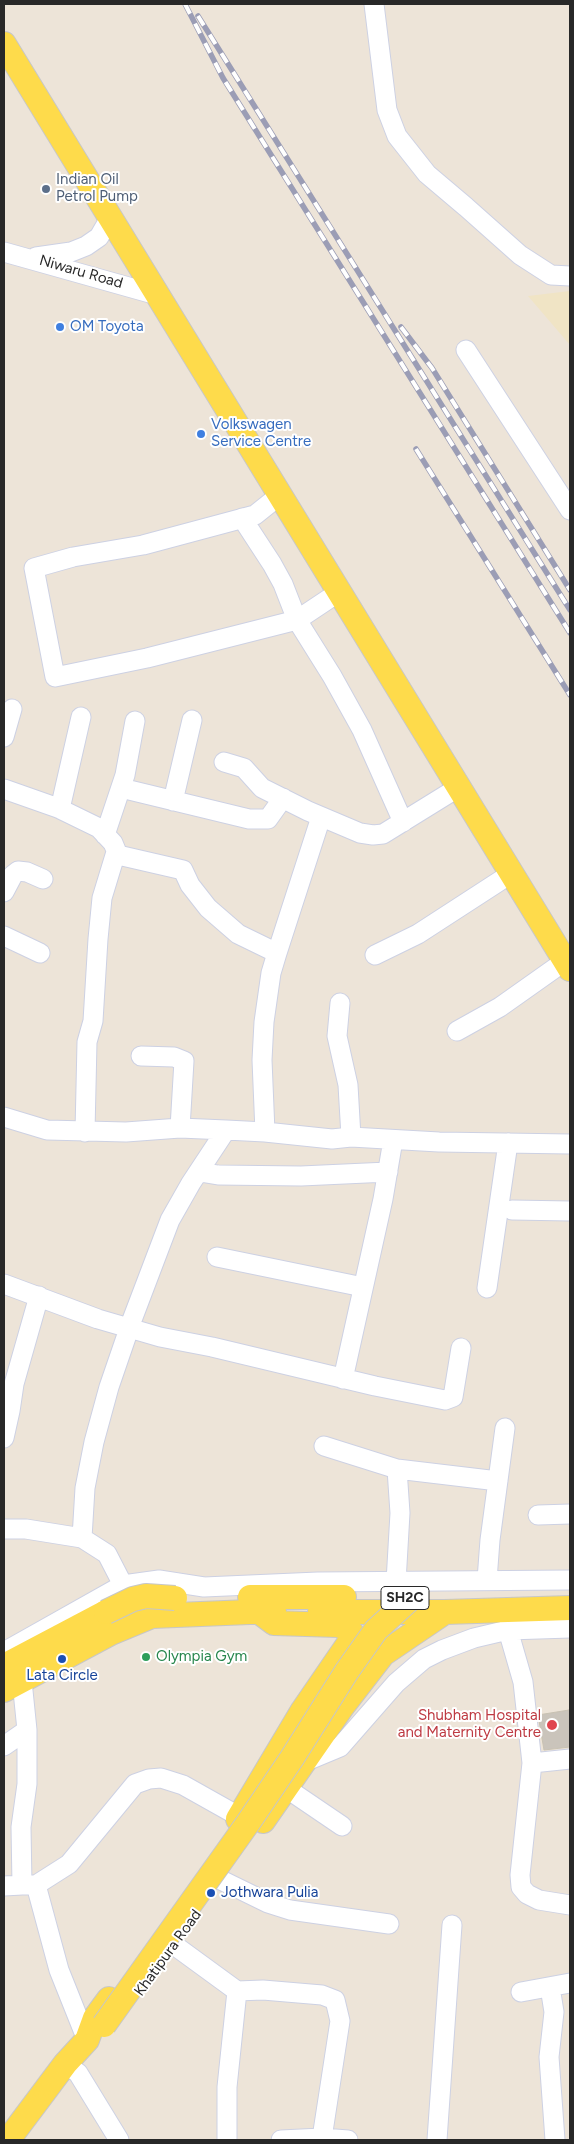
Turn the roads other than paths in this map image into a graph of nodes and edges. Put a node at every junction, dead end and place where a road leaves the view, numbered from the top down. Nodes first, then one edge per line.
1 (374, 4) edge
2 (4, 44) edge
3 (110, 218) junction
4 (4, 252) edge
5 (30, 258) junction
6 (570, 276) edge
7 (157, 295) junction
8 (466, 350) dead end
9 (280, 495) junction
10 (570, 510) edge
11 (242, 518) junction
12 (339, 592) junction
13 (297, 620) junction
14 (12, 710) dead end
15 (81, 717) dead end
16 (192, 720) dead end
17 (135, 721) dead end
18 (4, 737) edge
19 (224, 762) dead end
20 (459, 787) junction
21 (121, 788) junction
22 (4, 789) edge
23 (283, 798) junction
24 (174, 801) junction
25 (60, 809) junction
26 (321, 818) junction
27 (403, 822) junction
28 (105, 835) junction
29 (116, 852) junction
30 (512, 873) junction
31 (43, 879) dead end
32 (4, 892) edge
33 (4, 936) edge
34 (40, 953) dead end
35 (277, 953) junction
36 (375, 955) dead end
37 (568, 965) edge
38 (340, 1003) dead end
39 (456, 1031) dead end
40 (141, 1056) dead end
41 (4, 1117) edge
42 (180, 1128) junction
43 (226, 1130) junction
44 (85, 1132) junction
45 (265, 1132) junction
46 (351, 1137) junction
47 (393, 1140) junction
48 (508, 1143) junction
49 (570, 1144) edge
50 (200, 1172) junction
51 (388, 1172) junction
52 (512, 1210) dead end
53 (570, 1211) edge
54 (218, 1257) dead end
55 (4, 1284) edge
56 (363, 1287) junction
57 (487, 1288) dead end
58 (39, 1296) junction
59 (129, 1328) junction
60 (461, 1348) dead end
61 (343, 1379) junction
62 (505, 1428) dead end
63 (4, 1438) edge
64 (324, 1446) dead end
65 (398, 1469) junction
66 (498, 1481) junction
67 (570, 1514) edge
68 (538, 1515) dead end
69 (4, 1529) edge
70 (82, 1538) junction
71 (487, 1580) junction
72 (570, 1580) edge
73 (123, 1585) junction
74 (403, 1590) junction
75 (570, 1597) edge
76 (175, 1606) junction
77 (570, 1608) edge
78 (258, 1611) junction
79 (445, 1612) junction
80 (137, 1621) junction
81 (109, 1622) junction
82 (570, 1628) edge
83 (508, 1630) junction
84 (4, 1652) edge
85 (4, 1666) edge
86 (13, 1685) edge
87 (27, 1730) junction
88 (4, 1746) edge
89 (570, 1759) edge
90 (304, 1762) junction
91 (532, 1763) junction
92 (286, 1788) junction
93 (240, 1817) junction
94 (342, 1826) dead end
95 (221, 1880) junction
96 (20, 1885) edge
97 (570, 1905) edge
98 (388, 1924) dead end
99 (452, 1925) dead end
100 (174, 1946) junction
101 (570, 1984) edge
102 (550, 1987) junction
103 (237, 1991) junction
104 (521, 1992) dead end
105 (96, 2033) junction
106 (71, 2069) junction
107 (322, 2138) junction
108 (8, 2140) edge
109 (28, 2140) edge
110 (119, 2140) edge
111 (227, 2140) edge
112 (281, 2140) edge
113 (348, 2140) edge
114 (437, 2140) edge
115 (555, 2140) edge

1 - 6 street
2 - 3 main road
3 - 5 street
3 - 7 main road
4 - 5 street, Niwaru Road
5 - 7 street, Niwaru Road
7 - 9 main road
8 - 10 street
9 - 11 street
9 - 12 main road
11 - 13 street
11 - 13 street
12 - 13 street
12 - 20 main road
13 - 27 street
14 - 18 street
15 - 25 street
16 - 24 street
17 - 21 street
19 - 23 street
20 - 27 street
20 - 30 main road
21 - 24 street
21 - 28 street
22 - 25 street
23 - 24 street
23 - 26 street
25 - 28 street
26 - 27 street
26 - 35 street
28 - 29 street
29 - 35 street
29 - 44 street
30 - 36 street
30 - 37 main road
31 - 32 street
33 - 34 street
35 - 45 street
37 - 39 street
38 - 46 street
40 - 42 street
41 - 44 street
42 - 43 street
42 - 44 street
43 - 45 street
43 - 50 street
45 - 46 street
46 - 47 street
47 - 48 street
47 - 51 street
48 - 49 street
48 - 57 street
50 - 51 street
50 - 59 street
51 - 56 street
52 - 53 street
54 - 56 street
55 - 58 street
56 - 61 street
58 - 59 street
58 - 63 street
59 - 61 street
59 - 70 street
60 - 61 street
62 - 66 street
64 - 65 street
65 - 66 street
65 - 74 street
66 - 71 street
67 - 68 street
69 - 70 street
70 - 73 street
71 - 72 street
71 - 74 street
73 - 74 street
73 - 80 street
73 - 84 street
74 - 75 main road, SH2C
74 - 76 main road, SH2C
74 - 105 main road, bridge
76 - 78 main road
76 - 80 main road, SH2C
76 - 81 main road, SH2C, bridge
77 - 79 main road
78 - 79 main road
78 - 93 main road
79 - 90 main road, Khatipura Road
80 - 81 main road, SH2C
81 - 85 main road, SH2C
81 - 86 main road
82 - 83 street
83 - 90 street
83 - 91 street
86 - 87 street
87 - 88 street
87 - 96 street
89 - 91 street
90 - 92 main road, Khatipura Road
91 - 97 street
92 - 94 street
92 - 95 main road, Khatipura Road
93 - 96 street
93 - 105 main road
95 - 98 street
95 - 100 main road, Khatipura Road
96 - 105 street
99 - 114 street
100 - 103 street
100 - 106 main road, Khatipura Road
101 - 102 street
102 - 104 street
102 - 115 street
103 - 107 street
103 - 111 street
105 - 106 main road
106 - 108 main road
106 - 109 main road, Khatipura Road
106 - 110 street
107 - 112 street
107 - 113 street

